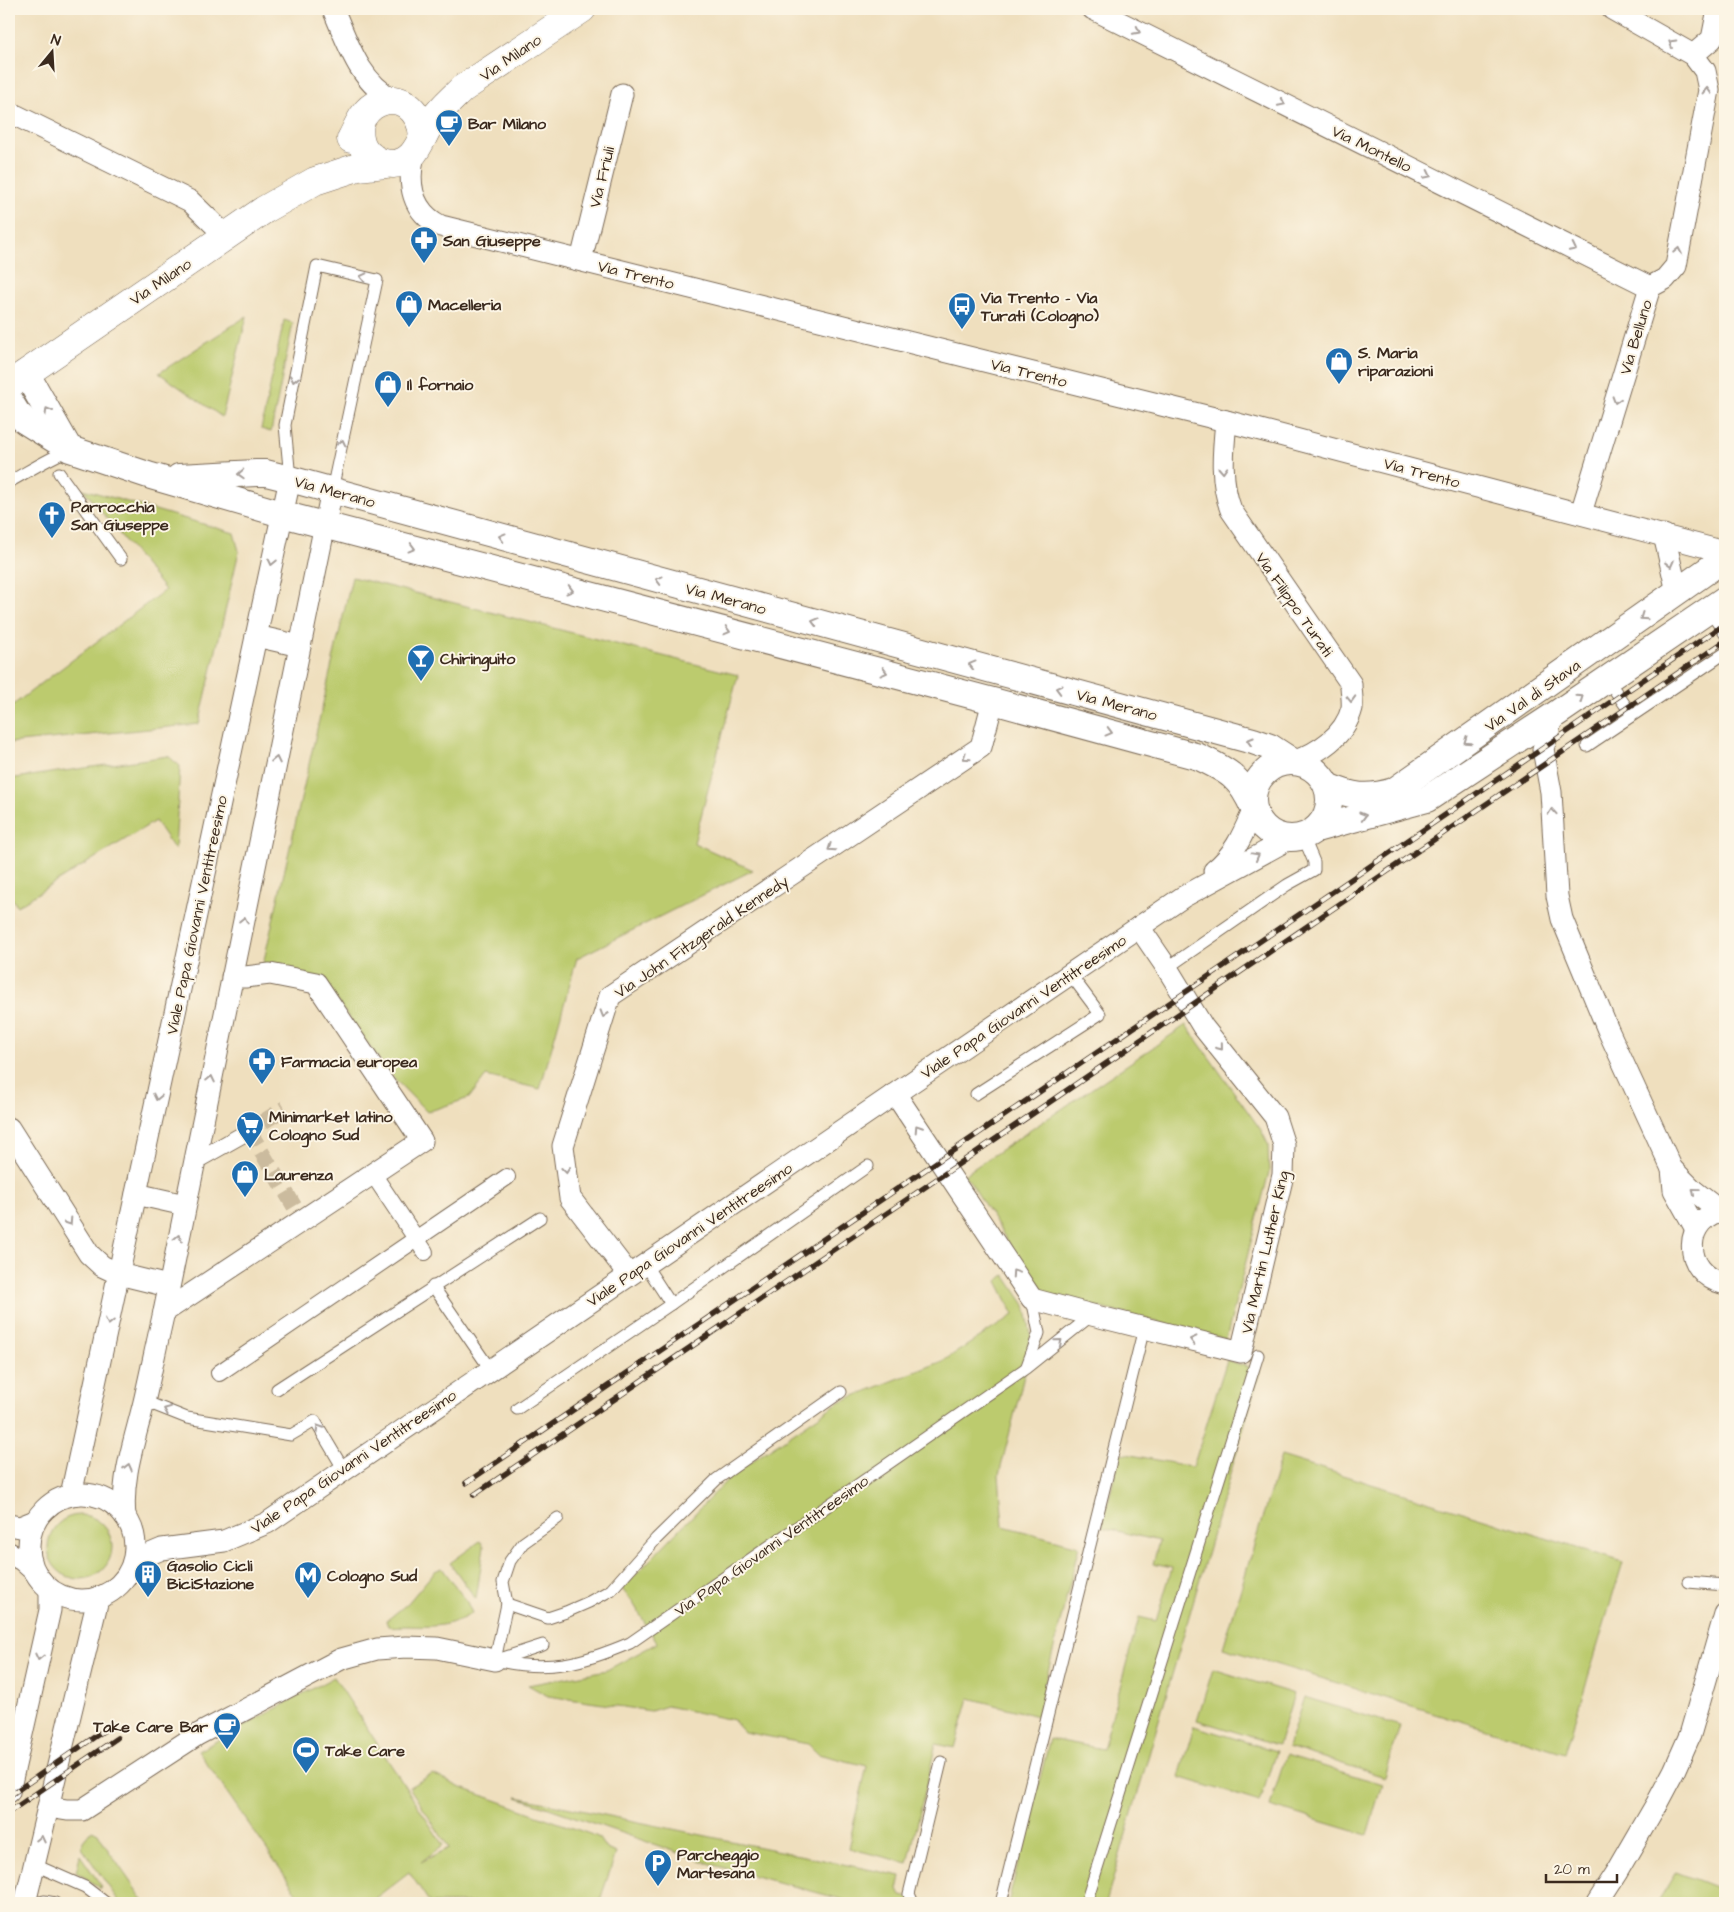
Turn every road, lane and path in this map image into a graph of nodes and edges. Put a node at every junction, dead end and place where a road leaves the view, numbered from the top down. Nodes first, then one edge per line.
1 (333, 9) edge
2 (582, 9) edge
3 (1093, 9) edge
4 (1612, 9) edge
5 (1718, 9) edge
6 (1693, 55) junction
7 (358, 64) junction
8 (462, 89) junction
9 (622, 94) dead end
10 (399, 102) junction
11 (9, 112) edge
12 (360, 122) junction
13 (418, 145) junction
14 (385, 164) junction
15 (314, 182) junction
16 (413, 189) junction
17 (226, 236) junction
18 (580, 260) junction
19 (1650, 287) junction
20 (18, 379) edge
21 (9, 400) edge
22 (1226, 421) junction
23 (64, 461) junction
24 (151, 476) junction
25 (290, 478) junction
26 (9, 482) edge
27 (332, 490) junction
28 (1581, 513) junction
29 (282, 514) junction
30 (324, 525) junction
31 (1664, 536) junction
32 (1725, 552) edge
33 (1725, 558) edge
34 (121, 559) dead end
35 (1677, 592) junction
36 (1717, 605) edge
37 (1725, 634) edge
38 (256, 636) junction
39 (300, 646) junction
40 (1725, 653) edge
41 (1607, 679) junction
42 (993, 701) junction
43 (1553, 716) junction
44 (1632, 716) junction
45 (1587, 746) dead end
46 (1293, 762) junction
47 (1327, 786) junction
48 (1254, 808) junction
49 (1302, 834) junction
50 (1183, 897) junction
51 (1139, 927) junction
52 (1168, 968) junction
53 (1070, 974) junction
54 (232, 977) junction
55 (976, 1094) dead end
56 (893, 1095) junction
57 (9, 1128) edge
58 (242, 1135) tunnel mouth
59 (194, 1162) junction
60 (868, 1166) dead end
61 (1672, 1169) junction
62 (373, 1174) junction
63 (507, 1177) dead end
64 (136, 1194) junction
65 (185, 1205) junction
66 (1722, 1210) edge
67 (540, 1218) dead end
68 (1696, 1229) junction
69 (421, 1246) junction
70 (637, 1270) junction
71 (119, 1274) junction
72 (1725, 1284) edge
73 (168, 1286) junction
74 (433, 1286) junction
75 (1032, 1299) junction
76 (671, 1304) junction
77 (164, 1312) junction
78 (1092, 1316) junction
79 (1144, 1328) junction
80 (1250, 1353) junction
81 (1026, 1368) junction
82 (490, 1370) junction
83 (219, 1373) dead end
84 (277, 1389) dead end
85 (841, 1392) dead end
86 (144, 1401) junction
87 (517, 1409) dead end
88 (344, 1470) junction
89 (71, 1495) junction
90 (558, 1518) dead end
91 (35, 1521) junction
92 (129, 1523) junction
93 (9, 1525) edge
94 (183, 1545) junction
95 (9, 1552) edge
96 (132, 1565) junction
97 (34, 1570) junction
98 (1688, 1582) dead end
99 (1725, 1585) edge
100 (50, 1590) junction
101 (98, 1599) junction
102 (507, 1604) junction
103 (1725, 1614) edge
104 (543, 1645) dead end
105 (495, 1660) junction
106 (941, 1762) dead end
107 (9, 1792) edge
108 (48, 1807) junction
109 (34, 1865) junction
110 (25, 1903) edge
111 (35, 1903) edge
112 (54, 1903) edge
113 (106, 1903) edge
114 (914, 1903) edge
115 (1001, 1903) edge
116 (1086, 1903) edge
117 (1597, 1903) edge

1 - 7 street
2 - 8 main road, Via Milano
3 -> 19 street, Via Montello
6 -> 4 street
5 - 6 street
19 -> 6 street, Via Belluno
7 - 10 street
7 - 12 street
8 - 10 main road, Via Milano
8 - 13 main road, Via Milano
9 - 18 street, Via Friuli
10 - 12 main road, Via Milano
10 - 13 main road
11 - 17 street
12 - 14 main road
12 - 15 main road, Via Milano
13 - 14 main road, Via Milano
13 - 16 street, Via Trento
14 - 15 main road, Via Milano
14 - 16 street, Via Trento
15 - 17 main road, Via Milano
16 - 18 street, Via Trento
17 - 20 main road, Via Milano
18 - 22 street, Via Trento
19 -> 28 street, Via Belluno
23 -> 20 street
21 - 23 street, Via Merano
22 - 28 street, Via Trento
22 -> 46 street, Via Filippo Turati
23 - 24 street, Via Merano
23 - 26 lane
23 - 34 lane
25 -> 24 street, Via Merano
24 - 29 street, Via Merano
25 - 27 street, Via Merano
27 -> 25 lane, Viale Papa Giovanni Ventitreesimo
25 - 29 street, Viale Papa Giovanni Ventitreesimo
27 - 30 street, Viale Papa Giovanni Ventitreesimo
46 -> 27 street, Via Merano
28 - 31 street, Via Trento
29 - 30 street, Via Merano
29 -> 38 street, Viale Papa Giovanni Ventitreesimo
30 - 39 street, Viale Papa Giovanni Ventitreesimo
30 -> 42 street, Via Merano
31 - 32 street, Via Trento
31 -> 35 street
33 - 35 street, Via Val di Stava
35 -> 47 street, Via Val di Stava
36 - 37 lane
36 - 41 street, Via Val di Stava
38 - 39 street
38 -> 64 street, Viale Papa Giovanni Ventitreesimo
54 -> 39 street, Viale Papa Giovanni Ventitreesimo
40 - 44 lane
43 -> 41 street, Via Val di Stava
41 - 44 lane
42 -> 48 street, Via Merano
42 -> 70 street, Via John Fitzgerald Kennedy
49 -> 43 street, Via Val di Stava
61 -> 43 street
44 - 45 lane
46 - 47 street
46 - 48 street
47 - 49 street
48 - 49 street
48 - 50 street, Viale Papa Giovanni Ventitreesimo
50 -> 49 street, Viale Papa Giovanni Ventitreesimo
49 - 52 lane
50 - 51 street, Viale Papa Giovanni Ventitreesimo
51 - 52 street, Via Martin Luther King
51 - 53 street, Viale Papa Giovanni Ventitreesimo
52 -> 80 street, Via Martin Luther King
53 - 55 lane
53 - 56 street, Viale Papa Giovanni Ventitreesimo
59 -> 54 street, Viale Papa Giovanni Ventitreesimo
54 - 62 street
56 - 70 street, Viale Papa Giovanni Ventitreesimo
75 -> 56 street
57 -> 71 street
58 - 59 street
59 - 65 street, Viale Papa Giovanni Ventitreesimo
60 - 76 lane
66 -> 61 street
61 - 68 street
62 - 69 street
62 - 77 street
63 - 69 street
64 - 65 street
64 - 71 street, Viale Papa Giovanni Ventitreesimo
73 -> 65 street, Viale Papa Giovanni Ventitreesimo
66 - 68 street
67 - 74 lane
68 - 72 street
69 - 83 street
70 - 76 lane
70 - 82 street, Viale Papa Giovanni Ventitreesimo
71 - 73 street
71 -> 89 street, Viale Papa Giovanni Ventitreesimo
73 - 77 street, Viale Papa Giovanni Ventitreesimo
74 - 82 lane
74 - 84 lane
75 - 78 street
75 - 81 lane
76 - 87 lane
77 - 86 street, Viale Papa Giovanni Ventitreesimo
78 - 79 street
81 -> 78 lane, Via Papa Giovanni Ventitreesimo
80 -> 79 street
79 - 115 lane
80 - 116 lane
81 - 105 lane, Via Papa Giovanni Ventitreesimo
82 - 88 street, Viale Papa Giovanni Ventitreesimo
85 - 102 lane
88 -> 86 lane
92 -> 86 street, Viale Papa Giovanni Ventitreesimo
88 - 94 street, Viale Papa Giovanni Ventitreesimo
89 - 91 street, Viale Papa Giovanni Ventitreesimo
89 - 92 street, Viale Papa Giovanni Ventitreesimo
90 - 102 lane
91 - 93 street
91 - 97 street, Viale Papa Giovanni Ventitreesimo
92 - 94 street, Viale Papa Giovanni Ventitreesimo
92 - 96 street, Viale Papa Giovanni Ventitreesimo
94 - 96 street, Viale Papa Giovanni Ventitreesimo
95 - 97 street
96 - 101 street, Viale Papa Giovanni Ventitreesimo
97 - 100 street, Viale Papa Giovanni Ventitreesimo
98 - 99 lane
100 - 101 street, Viale Papa Giovanni Ventitreesimo
100 -> 107 street
101 - 108 street
102 - 105 lane
103 - 117 street
104 - 105 lane, Via Papa Giovanni Ventitreesimo
105 - 108 street, Via Papa Giovanni Ventitreesimo
106 - 114 lane
109 -> 108 street
109 - 110 street
109 - 113 lane
111 - 112 lane

